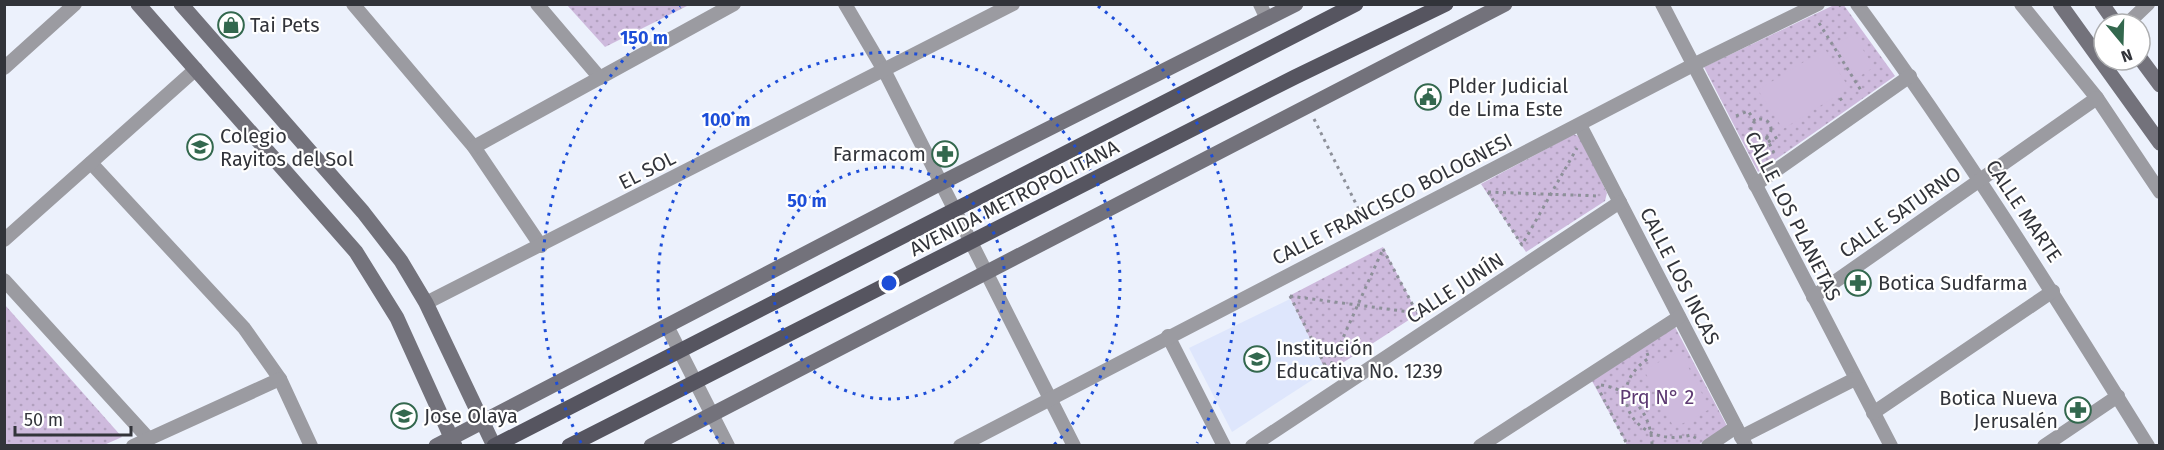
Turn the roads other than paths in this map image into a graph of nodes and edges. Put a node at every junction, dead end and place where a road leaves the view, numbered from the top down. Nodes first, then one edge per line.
1 (75, 4) edge
2 (138, 4) edge
3 (181, 4) edge
4 (353, 4) edge
5 (537, 4) edge
6 (734, 4) edge
7 (845, 4) edge
8 (1013, 4) edge
9 (1260, 4) edge
10 (1296, 4) edge
11 (1356, 4) edge
12 (1446, 4) edge
13 (1505, 4) edge
14 (1662, 4) edge
15 (1818, 4) edge
16 (1857, 4) edge
17 (2021, 4) edge
18 (2060, 4) edge
19 (995, 8) edge
20 (1267, 19) junction
21 (7, 60) edge
22 (1693, 65) junction
23 (196, 69) junction
24 (885, 72) junction
25 (2150, 72) edge
26 (1910, 76) junction
27 (600, 78) junction
28 (2160, 85) edge
29 (2097, 98) junction
30 (1580, 124) junction
31 (2160, 143) edge
32 (474, 147) junction
33 (92, 163) junction
34 (1980, 180) junction
35 (941, 183) junction
36 (1755, 185) junction
37 (2160, 192) edge
38 (1620, 202) junction
39 (954, 209) junction
40 (4, 240) edge
41 (971, 244) junction
42 (541, 246) junction
43 (986, 272) junction
44 (4, 280) edge
45 (2054, 291) junction
46 (1813, 297) junction
47 (426, 303) junction
48 (1679, 317) junction
49 (667, 326) junction
50 (1168, 336) junction
51 (679, 350) junction
52 (280, 379) junction
53 (1855, 379) junction
54 (695, 382) junction
55 (2118, 396) junction
56 (1051, 400) junction
57 (1873, 413) junction
58 (712, 414) junction
59 (482, 421) junction
60 (1741, 437) edge
61 (147, 438) junction
62 (453, 441) edge
63 (1702, 442) edge
64 (494, 445) edge
65 (134, 446) edge
66 (311, 446) edge
67 (436, 446) edge
68 (569, 446) edge
69 (651, 446) edge
70 (728, 446) edge
71 (960, 446) edge
72 (1074, 446) edge
73 (1224, 446) edge
74 (1252, 446) edge
75 (1480, 446) edge
76 (1891, 446) edge
77 (2044, 446) edge
78 (2148, 446) edge

1 - 21 street
2 - 23 street
3 - 47 street
4 - 32 street
5 - 27 street
6 - 27 street
7 - 24 street
8 - 19 street, EL SOL
9 - 20 street
10 - 20 street
11 - 39 main road, AVENIDA METROPOLITANA
12 - 41 main road, AVENIDA METROPOLITANA
13 - 43 street
14 - 22 street, CALLE LOS PLANETAS
15 - 22 street, CALLE FRANCISCO BOLOGNESI
16 - 26 street, CALLE MARTE
17 - 29 street
18 - 31 street
19 - 24 street, EL SOL
20 - 35 street
22 - 30 street, CALLE FRANCISCO BOLOGNESI
22 - 36 street, CALLE LOS PLANETAS
23 - 33 street
23 - 62 street
24 - 35 street
24 - 42 street, EL SOL
25 - 28 street
26 - 34 street, CALLE MARTE
26 - 36 street
27 - 32 street
29 - 34 street, CALLE SATURNO
29 - 37 street
30 - 38 street, CALLE LOS INCAS
30 - 50 street, CALLE FRANCISCO BOLOGNESI
32 - 42 street
33 - 40 street
33 - 52 street
34 - 45 street, CALLE MARTE
34 - 46 street, CALLE SATURNO
35 - 39 street
35 - 49 street
36 - 46 street, CALLE LOS PLANETAS
38 - 48 street, CALLE LOS INCAS
38 - 74 street, CALLE JUNÍN
39 - 41 street
39 - 51 main road, AVENIDA METROPOLITANA
41 - 43 street
41 - 54 main road, AVENIDA METROPOLITANA
42 - 47 street, EL SOL
43 - 56 street
43 - 58 street
44 - 61 street
45 - 55 street, CALLE MARTE
45 - 57 street
46 - 53 street, CALLE LOS PLANETAS
47 - 59 street
48 - 60 street, CALLE LOS INCAS
48 - 75 street
49 - 51 street
49 - 59 street
50 - 56 street, CALLE FRANCISCO BOLOGNESI
50 - 73 street
51 - 54 street
51 - 64 main road, AVENIDA METROPOLITANA
52 - 61 street
52 - 66 street
53 - 57 street, CALLE LOS PLANETAS
53 - 60 street
54 - 58 street
54 - 68 main road, AVENIDA METROPOLITANA
55 - 77 street
55 - 78 street, CALLE MARTE
56 - 71 street, CALLE FRANCISCO BOLOGNESI
56 - 72 street
57 - 76 street, CALLE LOS PLANETAS
58 - 69 street
58 - 70 street
59 - 62 street
59 - 64 street
60 - 63 street
61 - 65 street
62 - 67 street

